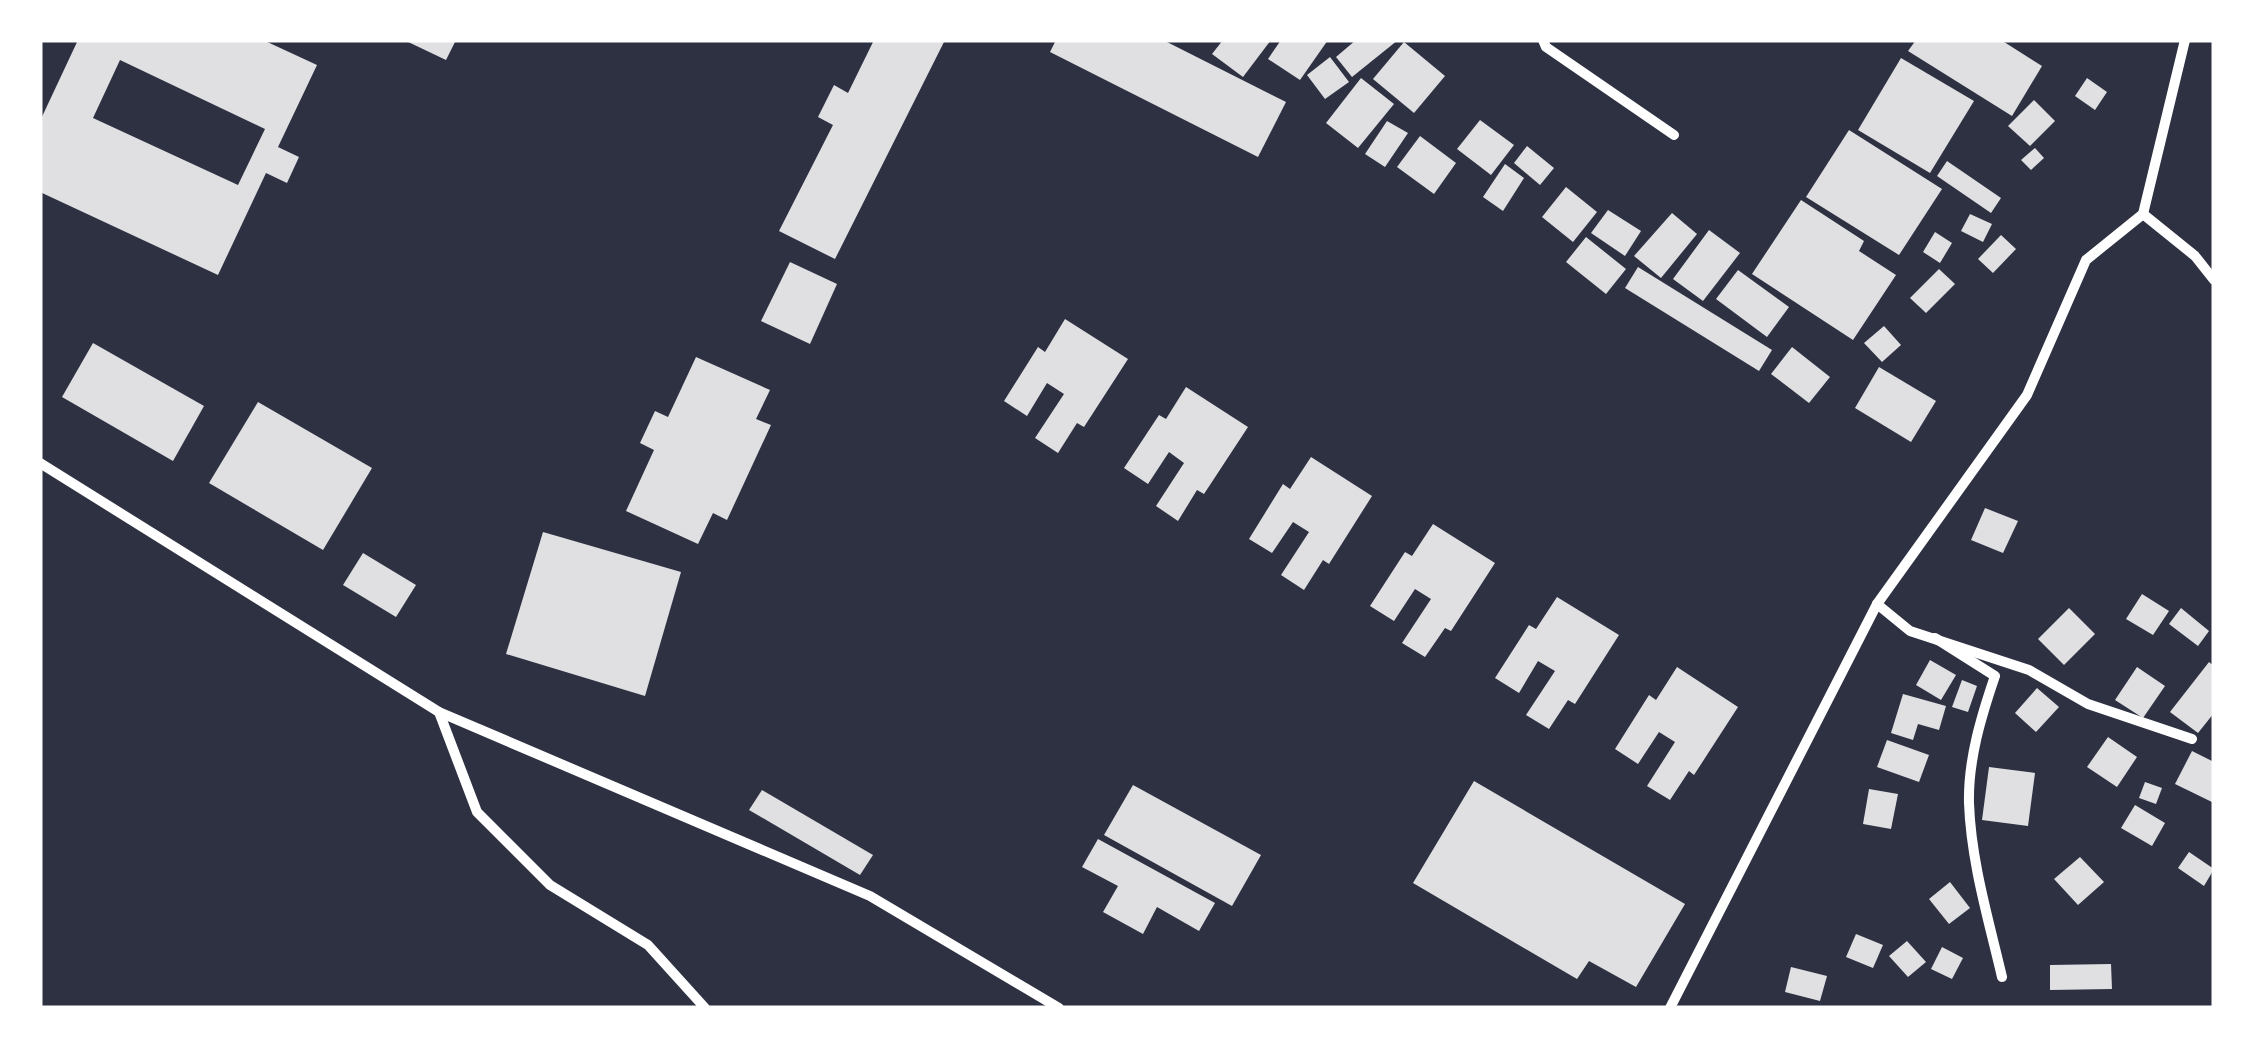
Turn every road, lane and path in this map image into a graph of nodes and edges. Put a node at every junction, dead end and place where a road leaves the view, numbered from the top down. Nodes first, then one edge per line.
1 (1544, 40) edge
2 (2184, 40) edge
3 (1674, 136) dead end
4 (2143, 214) junction
5 (2214, 280) edge
6 (40, 463) edge
7 (1878, 604) junction
8 (1935, 638) junction
9 (439, 712) junction
10 (2192, 739) dead end
11 (2002, 977) dead end
12 (705, 1008) edge
13 (1059, 1008) edge
14 (1670, 1008) edge

1 - 3 street
2 - 4 street
4 - 5 street
4 - 7 street
6 - 9 street
7 - 8 street
7 - 14 street
8 - 10 street
8 - 11 street
9 - 12 street
9 - 13 street

